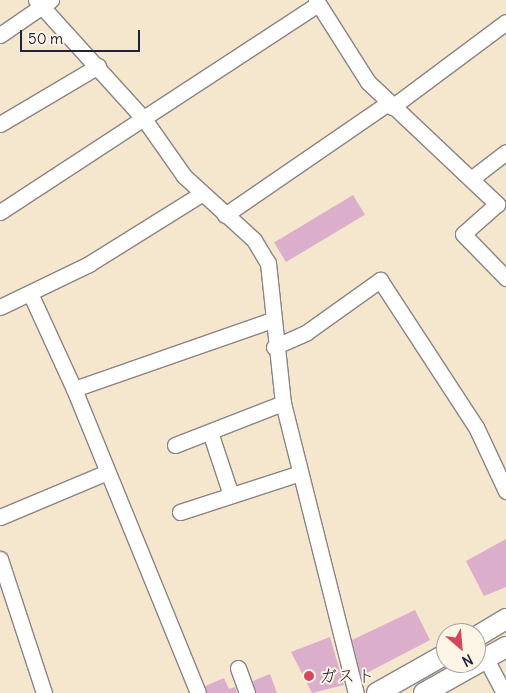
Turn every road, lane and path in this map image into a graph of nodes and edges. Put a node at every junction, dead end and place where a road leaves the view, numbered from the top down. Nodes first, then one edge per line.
1 (43, 2) edge
2 (317, 2) edge
3 (506, 22) edge
4 (0, 35) edge
5 (98, 66) junction
6 (390, 105) junction
7 (144, 119) junction
8 (0, 124) edge
9 (506, 152) edge
10 (471, 179) junction
11 (201, 194) junction
12 (0, 212) edge
13 (225, 215) junction
14 (506, 278) edge
15 (30, 293) junction
16 (0, 307) edge
17 (272, 320) junction
18 (274, 347) junction
19 (74, 389) junction
20 (283, 403) junction
21 (210, 432) junction
22 (175, 445) dead end
23 (108, 472) junction
24 (300, 473) junction
25 (506, 491) edge
26 (231, 495) junction
27 (180, 512) dead end
28 (0, 517) edge
29 (0, 559) edge
30 (506, 619) edge
31 (486, 631) edge
32 (506, 647) edge
33 (486, 659) joint
34 (436, 660) edge
35 (238, 668) dead end
36 (460, 673) edge
37 (44, 693) edge
38 (198, 693) edge
39 (247, 693) edge
40 (356, 693) edge
41 (377, 693) edge
42 (424, 693) edge
43 (504, 693) edge

1 - 4 street
1 - 5 street
2 - 6 street
2 - 7 street
3 - 6 street
5 - 7 street
5 - 8 street
6 - 10 street
6 - 13 street
7 - 11 street
7 - 12 street
9 - 10 street
10 - 14 street
11 - 13 street
11 - 15 street
13 - 17 street
15 - 16 street
15 - 19 street
17 - 18 street
17 - 19 street
18 - 20 street
18 - 25 street
19 - 23 street
20 - 21 street
20 - 24 street
21 - 22 street
21 - 26 street
23 - 28 street
23 - 38 street
24 - 26 street
24 - 40 street
26 - 27 street
29 - 37 street
30 - 31 main road
32 - 33 main road
33 - 43 street
34 - 41 main road
35 - 39 street
36 - 42 main road

